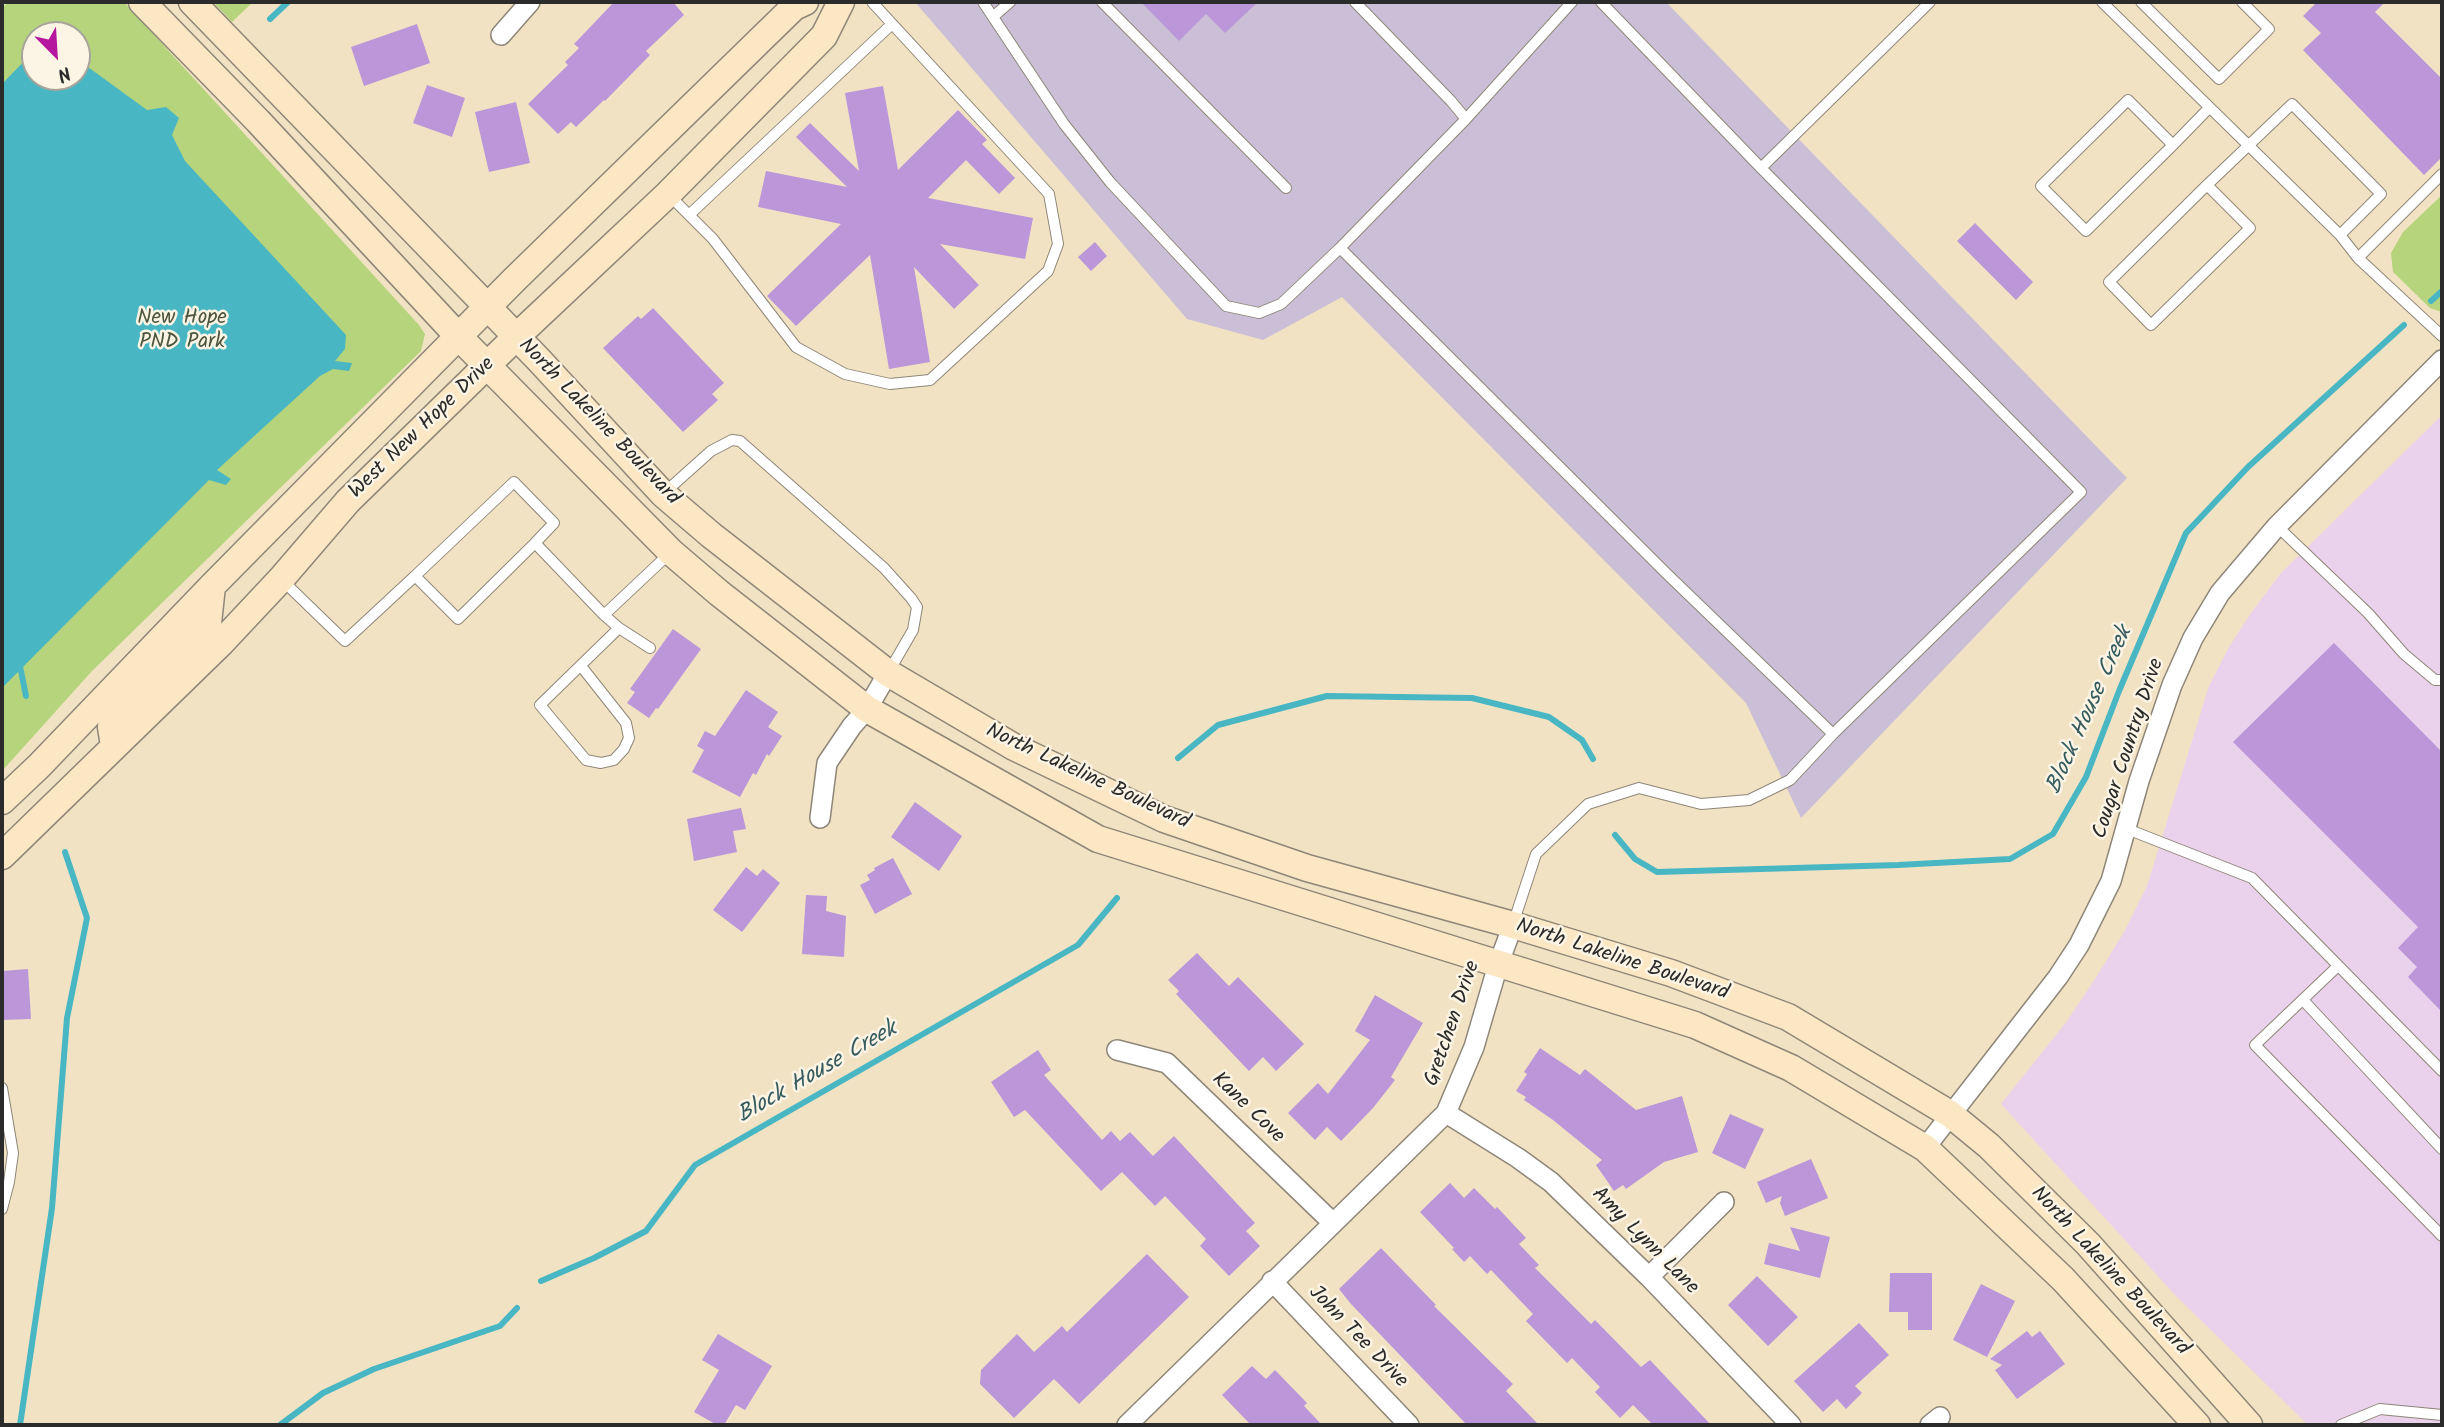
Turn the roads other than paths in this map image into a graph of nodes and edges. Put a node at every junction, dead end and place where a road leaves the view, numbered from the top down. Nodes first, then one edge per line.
1 (142, 2) edge
2 (191, 2) edge
3 (530, 2) edge
4 (805, 2) edge
5 (841, 2) edge
6 (872, 2) edge
7 (983, 2) edge
8 (1010, 2) edge
9 (1102, 2) edge
10 (1355, 2) edge
11 (1572, 2) edge
12 (1601, 2) edge
13 (1930, 2) edge
14 (2102, 2) edge
15 (2141, 2) edge
16 (2242, 2) edge
17 (994, 16) junction
18 (892, 24) junction
19 (501, 35) dead end
20 (2209, 108) junction
21 (1466, 119) junction
22 (2173, 145) junction
23 (2248, 147) junction
24 (1761, 168) junction
25 (2442, 174) edge
26 (2207, 185) junction
27 (1286, 188) dead end
28 (668, 194) junction
29 (689, 215) junction
30 (2340, 235) junction
31 (1340, 248) junction
32 (2358, 258) junction
33 (487, 307) junction
34 (458, 336) junction
35 (516, 337) junction
36 (2442, 337) edge
37 (2442, 360) edge
38 (489, 366) junction
39 (663, 494) junction
40 (2277, 526) junction
41 (535, 543) junction
42 (671, 552) junction
43 (415, 576) junction
44 (281, 579) junction
45 (212, 586) junction
46 (604, 615) junction
47 (619, 628) junction
48 (650, 648) dead end
49 (581, 666) junction
50 (888, 673) junction
51 (2442, 680) edge
52 (867, 709) junction
53 (1833, 734) junction
54 (114, 746) junction
55 (2, 801) edge
56 (820, 818) dead end
57 (2126, 829) junction
58 (2, 856) edge
59 (1513, 925) junction
60 (1498, 965) junction
61 (2338, 966) junction
62 (2302, 1000) junction
63 (1117, 1050) dead end
64 (2442, 1071) edge
65 (2, 1088) edge
66 (1446, 1113) junction
67 (1950, 1114) junction
68 (1925, 1148) junction
69 (2442, 1149) edge
70 (1724, 1202) dead end
71 (2, 1209) edge
72 (1333, 1223) junction
73 (2442, 1236) edge
74 (1649, 1277) junction
75 (1272, 1281) junction
76 (2442, 1415) edge
77 (1127, 1425) edge
78 (1409, 1425) edge
79 (1791, 1425) edge
80 (2197, 1425) edge
81 (2249, 1425) edge
82 (2341, 1425) edge

1 - 34 main road, North Lakeline Boulevard
2 - 33 main road, North Lakeline Boulevard
3 - 19 street
4 - 33 main road, West New Hope Drive
5 - 28 main road, West New Hope Drive
6 - 18 lane
7 - 17 lane
8 - 17 lane
9 - 27 lane
10 - 21 lane
11 - 21 lane
12 - 24 lane
13 - 24 lane
14 - 20 lane
15 - 16 lane
17 - 31 lane
18 - 29 lane
18 - 29 lane
20 - 22 lane
20 - 23 lane
21 - 31 lane
22 - 22 lane
23 - 26 lane
23 - 30 lane
23 - 30 lane
24 - 53 lane, Gretchen Drive
25 - 32 lane
26 - 26 lane
28 - 29 lane
28 - 35 main road, West New Hope Drive
30 - 32 lane
31 - 53 lane
32 - 36 lane
33 - 34 main road, West New Hope Drive
33 - 35 main road, North Lakeline Boulevard
34 - 38 main road, North Lakeline Boulevard
34 - 45 main road, West New Hope Drive
35 - 38 main road, West New Hope Drive
35 - 39 main road, North Lakeline Boulevard
37 - 40 street, Cougar Country Drive
38 - 42 main road, North Lakeline Boulevard
38 - 44 main road, West New Hope Drive
39 - 50 main road, North Lakeline Boulevard
39 - 50 lane
40 - 51 lane
40 - 57 street, Cougar Country Drive
41 - 43 lane
41 - 43 lane
41 - 46 lane
42 - 46 lane
42 - 52 main road, North Lakeline Boulevard
43 - 44 lane
44 - 54 main road, West New Hope Drive
45 - 54 main road
45 - 55 main road, West New Hope Drive
46 - 47 lane
47 - 48 lane
47 - 49 lane
49 - 49 lane
50 - 52 street
50 - 59 main road, North Lakeline Boulevard
52 - 56 street
52 - 60 main road, North Lakeline Boulevard
53 - 59 lane, Gretchen Drive
54 - 58 main road, West New Hope Drive
57 - 61 lane
57 - 67 street, Cougar Country Drive
59 - 60 street, Gretchen Drive
59 - 67 main road, North Lakeline Boulevard
60 - 66 street, Gretchen Drive
60 - 68 main road, North Lakeline Boulevard
61 - 62 lane
61 - 64 lane
62 - 69 lane
62 - 73 lane
63 - 72 street, Kane Cove
65 - 71 lane
66 - 72 street, Gretchen Drive
66 - 74 street, Amy Lynn Lane
67 - 68 street, Cougar Country Drive
67 - 81 main road, North Lakeline Boulevard
68 - 80 main road, North Lakeline Boulevard
70 - 74 street
72 - 75 street, Gretchen Drive
74 - 79 street, Amy Lynn Lane
75 - 77 street, Gretchen Drive
75 - 78 street, John Tee Drive
76 - 82 lane

